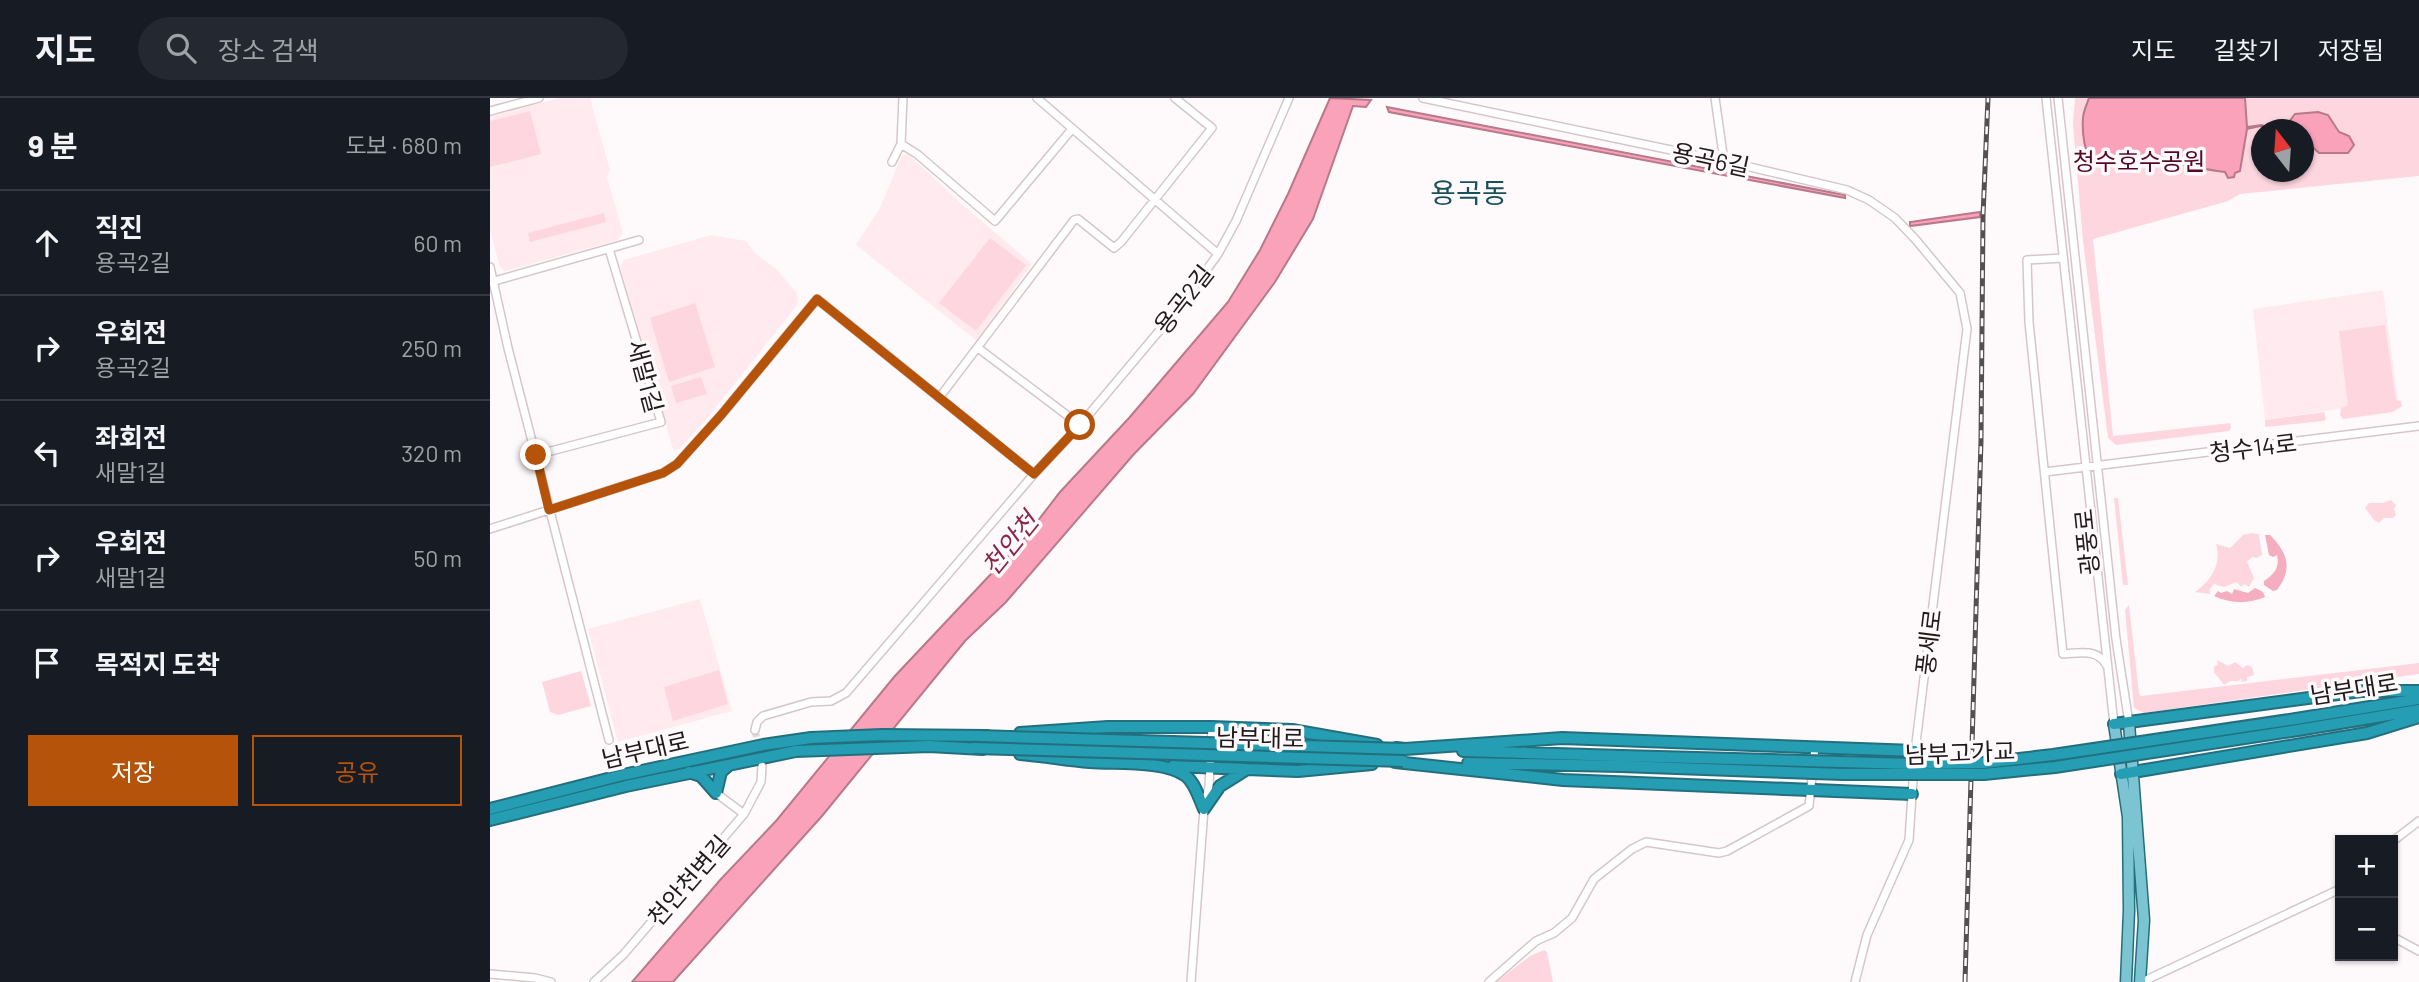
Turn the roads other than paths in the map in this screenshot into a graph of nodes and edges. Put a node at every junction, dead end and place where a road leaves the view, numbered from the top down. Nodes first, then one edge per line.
1 (538, 98) edge
2 (903, 98) edge
3 (1037, 98) edge
4 (1175, 98) edge
5 (1289, 98) edge
6 (1423, 98) edge
7 (1715, 98) edge
8 (2046, 98) edge
9 (2058, 98) edge
10 (490, 111) edge
11 (1072, 129) junction
12 (901, 144) junction
13 (1724, 161) junction
14 (892, 162) dead end
15 (1154, 198) junction
16 (639, 240) dead end
17 (609, 249) junction
18 (1218, 254) junction
19 (2063, 258) junction
20 (490, 267) edge
21 (492, 282) edge
22 (1960, 293) joint
23 (978, 348) junction
24 (939, 398) junction
25 (1080, 425) junction
26 (2419, 426) edge
27 (536, 455) junction
28 (2099, 467) junction
29 (2087, 468) junction
30 (2045, 472) junction
31 (1034, 474) junction
32 (549, 510) junction
33 (490, 529) edge
34 (2105, 636) junction
35 (2093, 652) junction
36 (2109, 670) junction
37 (2419, 691) edge
38 (2419, 699) edge
39 (2419, 710) edge
40 (2419, 717) edge
41 (2129, 723) junction
42 (2114, 724) junction
43 (2297, 724) junction
44 (1212, 727) junction
45 (755, 730) dead end
46 (979, 736) junction
47 (609, 740) dead end
48 (1815, 747) junction
49 (974, 748) junction
50 (1915, 751) junction
51 (1404, 755) junction
52 (740, 761) junction
53 (1621, 761) joint
54 (1148, 765) junction
55 (762, 766) dead end
56 (1209, 768) junction
57 (1247, 769) junction
58 (2134, 771) junction
59 (688, 772) junction
60 (2121, 774) junction
61 (1811, 790) junction
62 (716, 793) junction
63 (1912, 793) junction
64 (490, 809) edge
65 (1204, 809) junction
66 (744, 814) junction
67 (490, 820) edge
68 (2419, 821) edge
69 (2398, 837) edge
70 (2335, 891) edge
71 (2398, 940) edge
72 (2419, 951) edge
73 (490, 974) edge
74 (551, 982) edge
75 (594, 982) edge
76 (1191, 982) edge
77 (1489, 982) edge
78 (1856, 982) edge
79 (2126, 982) edge
80 (2141, 982) edge

1 - 10 street
2 - 12 street
3 - 11 street
4 - 15 street
5 - 18 street, 용곡2길
6 - 13 street, 용곡6길
7 - 13 street
8 - 19 street, 광풍로
9 - 28 street, 광풍로
11 - 12 street
11 - 15 street
12 - 14 street
13 - 22 street, 용곡6길
15 - 18 street
15 - 23 street
16 - 17 street
17 - 21 street
17 - 27 street, 새말1길
18 - 25 street, 용곡2길
19 - 29 street, 광풍로
19 - 30 street
20 - 21 street
21 - 27 street
22 - 50 street, 풍세로
23 - 24 street
23 - 25 street
24 - 31 street
24 - 32 street
25 - 31 street, 용곡2길
26 - 28 street, 청수14로
27 - 32 street
28 - 29 street, 청수14로
28 - 41 street, 광풍로
29 - 30 street, 청수14로
29 - 34 street, 광풍로
30 - 35 street
31 - 45 street, 용곡2길
32 - 33 street
32 - 47 street
34 - 35 street
34 - 36 street, 광풍로
35 - 36 street
36 - 42 street, 광풍로
37 - 41 highway
38 - 43 highway, 남부대로
39 - 43 highway, 남부대로
40 - 58 highway
41 - 42 highway
41 - 58 main road, 광풍로
42 - 60 main road, 광풍로
43 - 53 highway, 남부고가교, bridge
44 - 46 highway
44 - 51 highway
44 - 56 street
46 - 51 highway, 남부대로, bridge
46 - 64 highway, 남부대로
48 - 50 highway
48 - 51 highway
48 - 61 street
49 - 51 highway, 남부대로, bridge
49 - 52 highway, 남부대로
49 - 54 highway
50 - 63 street, 풍세로
51 - 53 highway, 남부대로
51 - 57 highway
51 - 61 highway
52 - 59 highway, 남부대로
52 - 62 highway
54 - 56 highway
54 - 65 highway
55 - 66 street, 천안천변길
56 - 57 highway
56 - 65 street
57 - 65 highway
58 - 60 highway
58 - 80 main road, 광풍로
59 - 62 highway
59 - 67 highway, 남부대로
60 - 79 main road, 광풍로
61 - 63 highway
61 - 77 street
62 - 66 street
63 - 78 street, 풍세로
65 - 76 street
66 - 75 street, 천안천변길
68 - 69 street
70 - 80 street
71 - 72 street
73 - 74 street

